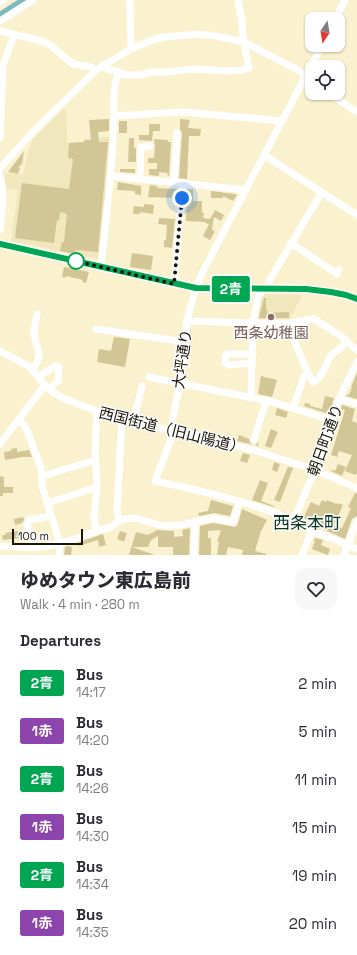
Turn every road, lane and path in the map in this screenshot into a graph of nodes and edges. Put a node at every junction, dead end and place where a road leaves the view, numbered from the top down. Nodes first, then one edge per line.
1 (4, 0) edge
2 (33, 0) edge
3 (130, 0) edge
4 (238, 0) edge
5 (343, 1) edge
6 (0, 2) edge
7 (338, 12) edge
8 (0, 21) edge
9 (0, 31) edge
10 (14, 34) junction
11 (244, 42) junction
12 (131, 49) junction
13 (103, 65) junction
14 (96, 70) junction
15 (120, 72) junction
16 (305, 76) edge
17 (305, 85) edge
18 (339, 100) edge
19 (357, 112) edge
20 (114, 116) junction
21 (282, 121) junction
22 (177, 133) dead end
23 (0, 138) edge
24 (150, 146) dead end
25 (264, 155) junction
26 (0, 168) edge
27 (0, 174) edge
28 (111, 176) junction
29 (140, 179) junction
30 (174, 182) junction
31 (183, 183) junction
32 (246, 190) junction
33 (322, 192) junction
34 (357, 215) edge
35 (0, 230) edge
36 (290, 243) junction
37 (0, 244) edge
38 (102, 267) junction
39 (340, 270) dead end
40 (174, 284) junction
41 (196, 288) junction
42 (265, 289) junction
43 (357, 299) edge
44 (37, 314) dead end
45 (187, 321) junction
46 (289, 322) junction
47 (253, 323) junction
48 (96, 329) dead end
49 (346, 340) junction
50 (186, 342) junction
51 (357, 350) edge
52 (0, 351) edge
53 (252, 354) junction
54 (357, 362) edge
55 (252, 363) junction
56 (32, 369) junction
57 (308, 373) junction
58 (38, 377) junction
59 (149, 377) dead end
60 (180, 383) junction
61 (142, 386) dead end
62 (47, 387) junction
63 (251, 398) junction
64 (339, 399) junction
65 (266, 401) junction
66 (357, 404) edge
67 (293, 408) junction
68 (97, 411) junction
69 (19, 419) junction
70 (122, 419) junction
71 (332, 420) junction
72 (133, 422) junction
73 (170, 431) junction
74 (254, 440) dead end
75 (0, 444) edge
76 (96, 460) junction
77 (315, 470) junction
78 (43, 476) junction
79 (97, 487) junction
80 (357, 488) edge
81 (240, 501) junction
82 (48, 503) junction
83 (52, 516) junction
84 (294, 519) junction
85 (120, 521) junction
86 (195, 522) junction
87 (357, 522) edge
88 (96, 531) junction
89 (310, 534) junction
90 (60, 544) junction
91 (348, 545) junction
92 (0, 546) edge
93 (33, 548) junction
94 (357, 549) edge
95 (59, 555) edge
96 (194, 555) edge
97 (302, 555) edge
98 (344, 555) edge

1 - 6 street
2 - 8 street
3 - 12 street
4 - 11 street
5 - 7 street
9 - 10 street
10 - 14 street
10 - 23 street
11 - 12 street
11 - 15 street
11 - 16 street
12 - 13 street
13 - 14 street
13 - 15 street
14 - 26 street
15 - 20 street
17 - 21 street, 大坪通り
18 - 19 street
20 - 21 street
20 - 28 street
21 - 25 street, 大坪通り
22 - 30 street
24 - 29 street
25 - 32 street, 大坪通り
25 - 33 street
27 - 35 street
28 - 29 street
28 - 38 street
29 - 30 street
30 - 31 street
31 - 32 street
31 - 40 street
32 - 41 street, 大坪通り
33 - 34 street
33 - 36 street
36 - 39 street
36 - 42 street
37 - 38 street
38 - 40 street
40 - 41 street
41 - 42 street
41 - 45 street, 大坪通り
42 - 43 street
42 - 47 street
44 - 56 street
45 - 47 street
45 - 50 street, 大坪通り
46 - 47 street
46 - 49 street
46 - 57 street
47 - 53 street
48 - 50 street
49 - 51 street
49 - 57 street
50 - 60 street, 大坪通り
52 - 56 street, 西国街道（旧山陽道）
53 - 55 street
53 - 55 street
54 - 64 street, 朝日町通り
55 - 63 street
56 - 58 street, 西国街道（旧山陽道）
57 - 67 street
58 - 62 street, 西国街道（旧山陽道）
58 - 62 street
59 - 60 street
60 - 63 street
60 - 73 street, 大坪通り
61 - 72 street
62 - 68 street, 西国街道（旧山陽道）
62 - 69 street
63 - 65 street
64 - 66 street
64 - 71 street, 朝日町通り
65 - 67 street
65 - 74 street
67 - 71 street
68 - 70 street, 西国街道（旧山陽道）
68 - 76 street
69 - 75 street
69 - 78 street
70 - 72 street, 西国街道（旧山陽道）
70 - 85 street
71 - 77 street, 朝日町通り
72 - 73 street, 西国街道（旧山陽道）
73 - 77 street, 西国街道（旧山陽道）
73 - 81 street, 大坪通り
76 - 78 street
76 - 79 street
77 - 80 street, 西国街道（旧山陽道）
77 - 84 street, 朝日町通り
78 - 82 street
79 - 82 street
79 - 88 street
81 - 84 street
81 - 86 street
82 - 83 street
83 - 90 street
83 - 93 street
84 - 89 street
85 - 86 street
85 - 88 street
86 - 96 street
87 - 91 street
88 - 90 street
89 - 91 street
89 - 97 street
90 - 93 street
90 - 95 street
91 - 94 street
91 - 98 street
92 - 93 street

